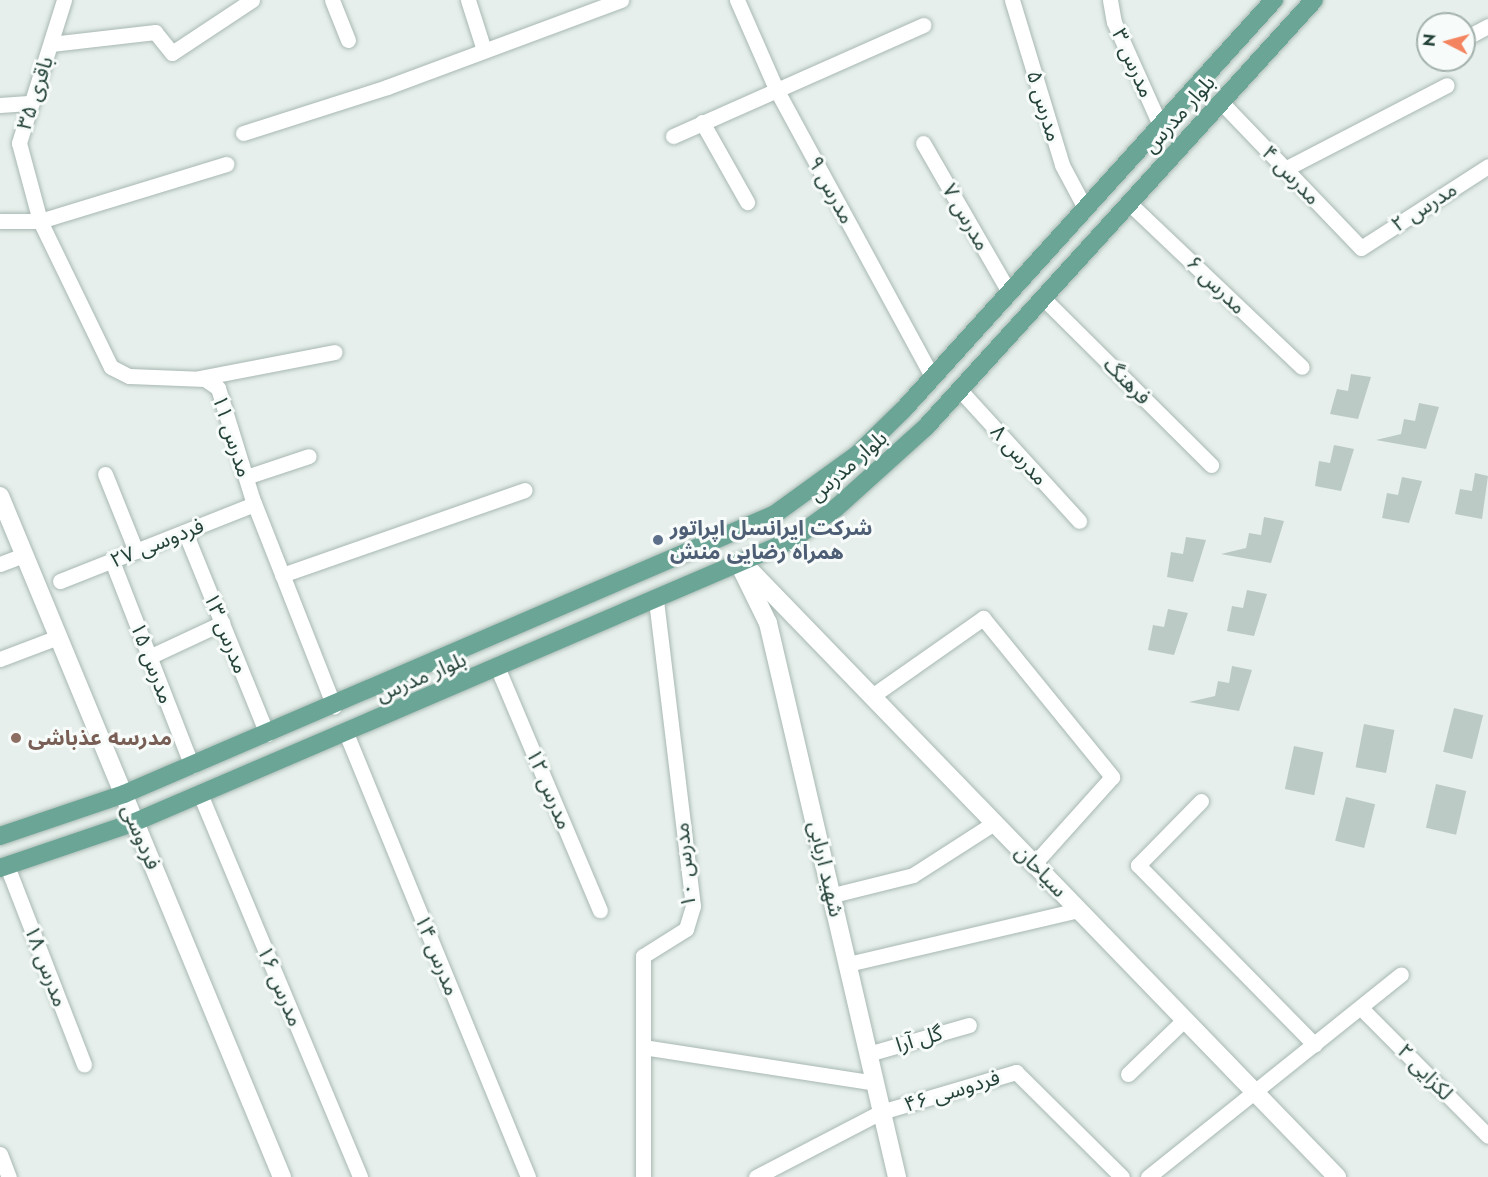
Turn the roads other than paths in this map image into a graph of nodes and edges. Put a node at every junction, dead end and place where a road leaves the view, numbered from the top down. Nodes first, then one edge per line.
1 (64, 0) edge
2 (252, 0) edge
3 (332, 0) edge
4 (468, 0) edge
5 (621, 0) edge
6 (737, 0) edge
7 (1012, 0) edge
8 (1110, 0) edge
9 (1274, 0) edge
10 (1284, 0) edge
11 (1314, 0) edge
12 (1300, 15) junction
13 (924, 25) dead end
14 (348, 40) dead end
15 (51, 44) junction
16 (484, 50) junction
17 (1448, 85) dead end
18 (776, 89) junction
19 (1221, 102) junction
20 (32, 103) junction
21 (0, 105) edge
22 (702, 122) junction
23 (1160, 125) junction
24 (243, 132) dead end
25 (673, 136) dead end
26 (923, 143) dead end
27 (226, 164) dead end
28 (1488, 166) edge
29 (1285, 169) junction
30 (747, 202) dead end
31 (1129, 203) junction
32 (1085, 208) junction
33 (0, 221) edge
34 (40, 221) junction
35 (1361, 248) joint
36 (1009, 292) junction
37 (1043, 297) junction
38 (335, 352) dead end
39 (1302, 367) dead end
40 (933, 376) junction
41 (201, 378) junction
42 (960, 390) junction
43 (309, 456) dead end
44 (1211, 465) dead end
45 (105, 474) dead end
46 (246, 477) junction
47 (525, 490) dead end
48 (0, 496) edge
49 (254, 504) junction
50 (1078, 521) dead end
51 (185, 532) junction
52 (136, 551) junction
53 (24, 555) junction
54 (112, 561) junction
55 (0, 564) edge
56 (742, 565) junction
57 (282, 575) junction
58 (60, 581) dead end
59 (777, 598) junction
60 (656, 602) junction
61 (761, 609) junction
62 (222, 623) junction
63 (58, 637) junction
64 (149, 657) junction
65 (0, 659) edge
66 (498, 669) junction
67 (872, 696) junction
68 (334, 706) junction
69 (346, 733) junction
70 (267, 734) junction
71 (192, 766) junction
72 (124, 794) junction
73 (200, 795) junction
74 (1201, 801) dead end
75 (135, 822) junction
76 (994, 823) junction
77 (0, 836) edge
78 (1034, 864) junction
79 (4, 867) edge
80 (832, 895) junction
81 (600, 910) dead end
82 (1079, 910) junction
83 (848, 964) junction
84 (1401, 974) dead end
85 (1361, 1008) junction
86 (1185, 1019) junction
87 (969, 1025) dead end
88 (1315, 1046) junction
89 (643, 1047) junction
90 (868, 1054) junction
91 (84, 1065) dead end
92 (1128, 1074) dead end
93 (874, 1083) junction
94 (1255, 1092) junction
95 (881, 1112) junction
96 (1488, 1136) edge
97 (0, 1154) edge
98 (9, 1177) edge
99 (282, 1177) edge
100 (360, 1177) edge
101 (528, 1177) edge
102 (643, 1177) edge
103 (756, 1177) edge
104 (897, 1177) edge
105 (1122, 1177) edge
106 (1148, 1177) edge
107 (1337, 1177) edge

1 - 15 street, باقری ۳۵
2 - 15 street
3 - 14 street
4 - 16 street
5 - 16 street
6 - 18 street, مدرس ۹
7 - 32 street, مدرس ۵
8 - 23 street, مدرس ۳
9 - 23 main road, بلوار مدرس
10 - 12 main road
11 - 12 main road, بلوار مدرس
12 - 19 main road, بلوار مدرس
13 - 18 street
15 - 20 street, باقری ۳۵
16 - 24 street
17 - 29 street
18 - 22 street
18 - 40 street, مدرس ۹
19 - 29 street, مدرس ۴
19 - 31 main road, بلوار مدرس
20 - 21 street
20 - 34 street, باقری ۳۵
22 - 25 street
22 - 30 street
23 - 32 main road, بلوار مدرس
26 - 36 street, مدرس ۷
27 - 34 street
28 - 35 street, مدرس ۲
29 - 35 street, مدرس ۴
31 - 37 main road, بلوار مدرس
31 - 39 street, مدرس ۶
32 - 36 main road, بلوار مدرس
33 - 34 street
34 - 41 street, مدرس ۱۱
36 - 40 main road, بلوار مدرس
37 - 42 main road, بلوار مدرس
37 - 44 street, فرهنگ
38 - 41 street
40 - 68 main road, بلوار مدرس
41 - 46 street, مدرس ۱۱
42 - 50 street, مدرس ۸
42 - 56 main road, بلوار مدرس
43 - 46 street
45 - 52 street
46 - 49 street, مدرس ۱۱
47 - 57 street
48 - 53 street, فردوسی
49 - 51 street, فردوسی ۲۷
49 - 57 street, مدرس ۱۱
51 - 52 street, فردوسی ۲۷
51 - 62 street, مدرس ۱۳
52 - 54 street, فردوسی ۲۷
53 - 55 street
53 - 63 street, فردوسی
54 - 58 street, فردوسی ۲۷
54 - 64 street, مدرس ۱۵
56 - 59 street, سیاحان
56 - 60 main road, بلوار مدرس
56 - 61 street, شهید اربابی
57 - 68 street, مدرس ۱۱
59 - 61 street
59 - 67 street, سیاحان
60 - 66 main road, بلوار مدرس
60 - 89 street, مدرس ۱۰
61 - 80 street, شهید اربابی
62 - 64 street
62 - 70 street, مدرس ۱۳
63 - 65 street
63 - 72 street, فردوسی
64 - 71 street, مدرس ۱۵
66 - 69 main road, بلوار مدرس
66 - 81 street, مدرس ۱۲
67 - 76 street, سیاحان
67 - 78 street
68 - 70 main road, بلوار مدرس
69 - 73 main road, بلوار مدرس
69 - 101 street, مدرس ۱۴
70 - 71 main road, بلوار مدرس
71 - 72 main road, بلوار مدرس
72 - 75 street, فردوسی
72 - 77 main road, بلوار مدرس
73 - 75 main road, بلوار مدرس
73 - 100 street, مدرس ۱۶
74 - 88 street
75 - 79 main road, بلوار مدرس
75 - 99 street, فردوسی
76 - 78 street, سیاحان
76 - 80 street
78 - 82 street, سیاحان
79 - 91 street, مدرس ۱۸
80 - 83 street, شهید اربابی
82 - 83 street
82 - 86 street, سیاحان
83 - 90 street, شهید اربابی
84 - 85 street
85 - 88 street
85 - 96 street, لکزایی ۲
86 - 92 street
86 - 94 street, سیاحان
87 - 90 street, گل آرا
88 - 94 street
89 - 93 street
89 - 102 street, مدرس ۱۰
90 - 93 street, شهید اربابی
93 - 95 street, شهید اربابی
94 - 106 street
94 - 107 street, سیاحان
95 - 103 street, فردوسی ۴۶
95 - 104 street, شهید اربابی
95 - 105 street, فردوسی ۴۶
97 - 98 street

